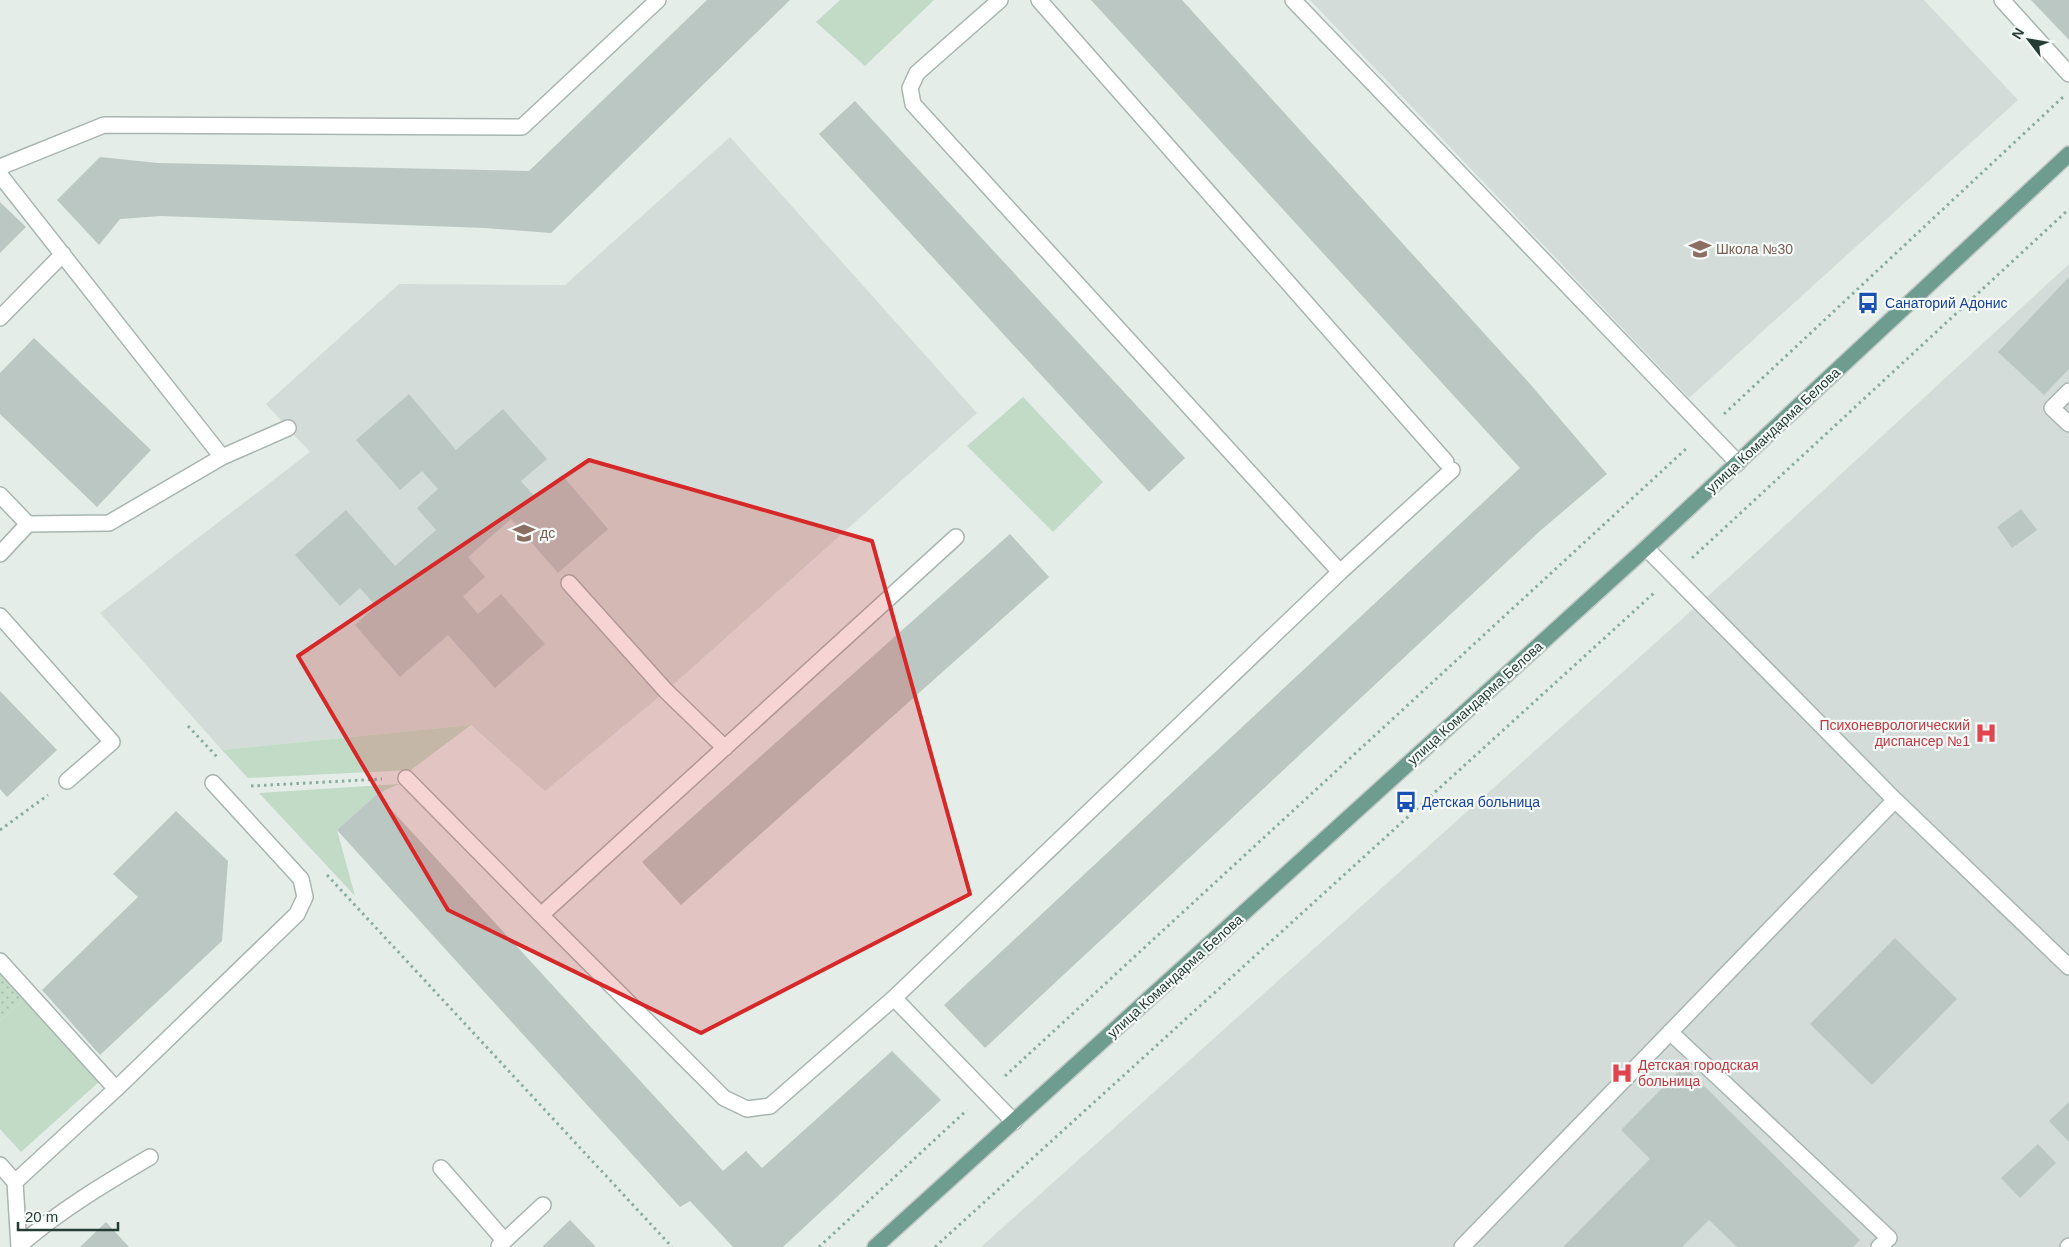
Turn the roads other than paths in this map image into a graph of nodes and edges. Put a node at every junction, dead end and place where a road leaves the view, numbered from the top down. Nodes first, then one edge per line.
1 (658, 0) edge
2 (1000, 0) edge
3 (1039, 0) edge
4 (2002, 0) edge
5 (1295, 1) edge
6 (2069, 74) edge
7 (2069, 154) edge
8 (0, 167) edge
9 (0, 175) edge
10 (63, 254) junction
11 (0, 318) edge
12 (2069, 390) edge
13 (2069, 424) edge
14 (288, 428) dead end
15 (222, 457) junction
16 (1738, 463) junction
17 (0, 495) edge
18 (28, 524) junction
19 (956, 537) dead end
20 (1646, 548) junction
21 (0, 554) edge
22 (1340, 572) junction
23 (569, 583) dead end
24 (0, 616) edge
25 (725, 748) junction
26 (406, 778) road end
27 (66, 781) road end
28 (213, 783) dead end
29 (1895, 800) junction
30 (541, 915) junction
31 (0, 961) edge
32 (2069, 967) edge
33 (894, 998) junction
34 (1670, 1032) junction
35 (116, 1090) junction
36 (1014, 1122) junction
37 (150, 1157) dead end
38 (0, 1165) edge
39 (441, 1168) dead end
40 (15, 1182) junction
41 (543, 1205) dead end
42 (501, 1244) edge
43 (19, 1247) edge
44 (875, 1247) edge
45 (1462, 1247) edge
46 (1879, 1247) edge

1 - 8 lane
2 - 22 lane
3 - 22 lane
4 - 6 lane
5 - 16 lane
7 - 16 main road, улица Командарма Белова
9 - 10 lane
10 - 11 lane
10 - 15 lane
12 - 13 lane
14 - 15 lane
15 - 18 lane
16 - 20 main road, улица Командарма Белова
17 - 18 lane
18 - 21 lane
19 - 25 lane
20 - 29 lane
20 - 36 main road, улица Командарма Белова
22 - 33 lane
23 - 25 lane
24 - 27 lane
25 - 30 lane
26 - 30 lane
28 - 35 lane
29 - 32 lane
29 - 34 lane
30 - 33 lane
31 - 35 lane
33 - 36 lane
34 - 45 lane
34 - 46 lane
35 - 40 lane
36 - 44 main road, улица Командарма Белова
37 - 43 lane
38 - 40 lane
39 - 42 lane
40 - 43 lane
41 - 42 lane

